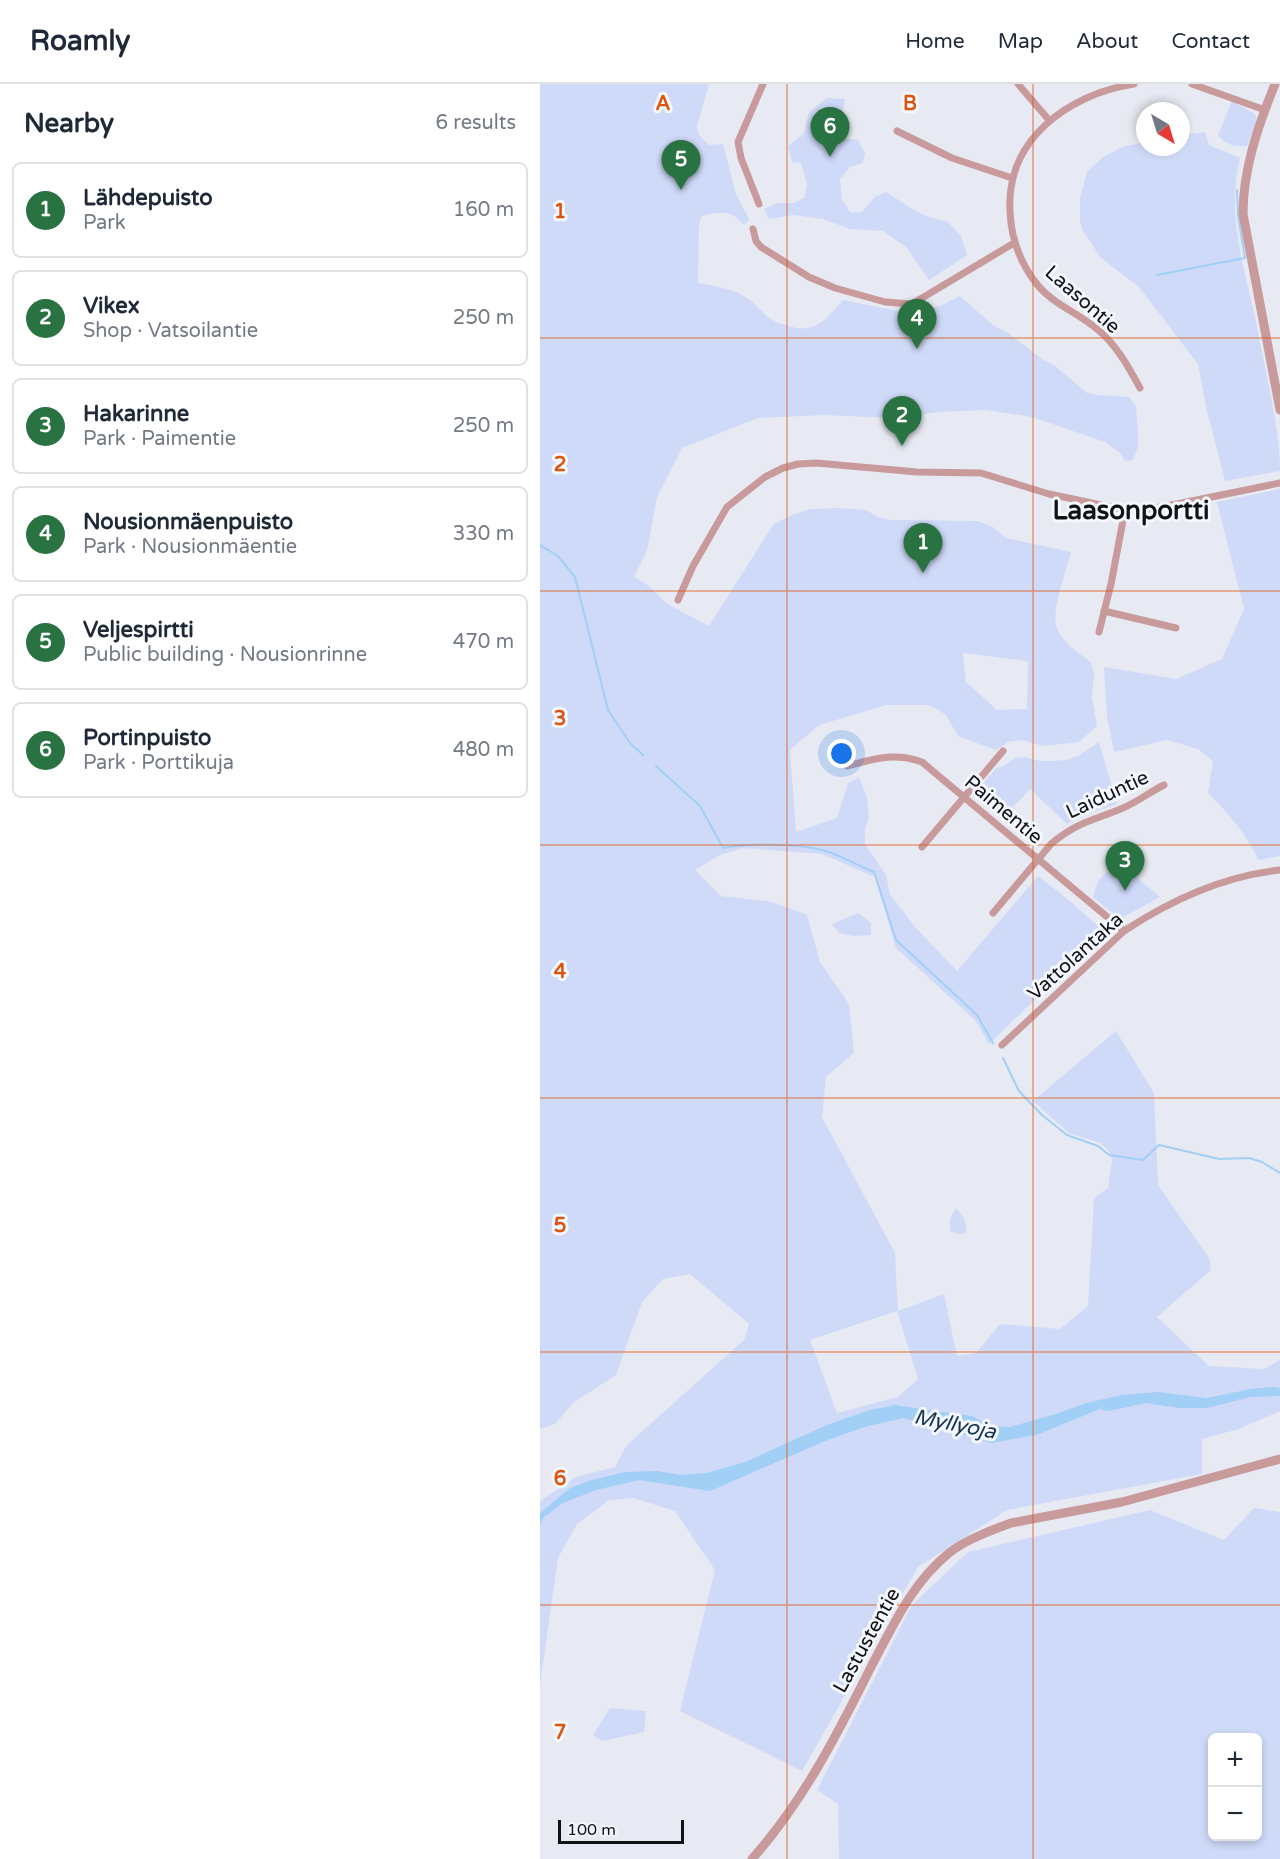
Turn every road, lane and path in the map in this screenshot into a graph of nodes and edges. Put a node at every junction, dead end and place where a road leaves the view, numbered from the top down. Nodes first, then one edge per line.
1 (763, 84) edge
2 (1018, 84) edge
3 (1134, 84) edge
4 (1192, 84) edge
5 (1275, 84) edge
6 (1117, 85) edge
7 (1265, 110) junction
8 (1049, 120) junction
9 (897, 131) dead end
10 (1012, 178) junction
11 (759, 204) dead end
12 (753, 229) dead end
13 (1014, 243) junction
14 (1140, 388) dead end
15 (1280, 410) edge
16 (1280, 483) edge
17 (1125, 510) junction
18 (678, 600) dead end
19 (1104, 611) junction
20 (1176, 628) dead end
21 (1099, 632) dead end
22 (1004, 751) dead end
23 (847, 766) dead end
24 (1164, 785) dead end
25 (965, 796) junction
26 (922, 847) dead end
27 (1038, 859) junction
28 (1280, 870) edge
29 (993, 913) dead end
30 (1124, 931) junction
31 (1002, 1045) dead end
32 (1280, 1459) edge
33 (752, 1859) edge

1 - 11 street
2 - 8 street
3 - 6 street, Laasontie
4 - 7 street
5 - 7 street
6 - 8 street, Laasontie
7 - 15 street
8 - 10 street, Laasontie
9 - 10 street
10 - 13 street, Laasontie
12 - 13 street
13 - 14 street, Laasontie
16 - 17 street
17 - 18 street
17 - 19 street
19 - 20 street
19 - 21 street
22 - 25 street
23 - 25 street, Paimentie
24 - 27 street, Laiduntie
25 - 26 street
25 - 27 street, Paimentie
27 - 29 street, Laiduntie
27 - 30 street, Paimentie
28 - 30 street, Vattolantaka
30 - 31 street, Vattolantaka
32 - 33 street, Lastustentie

